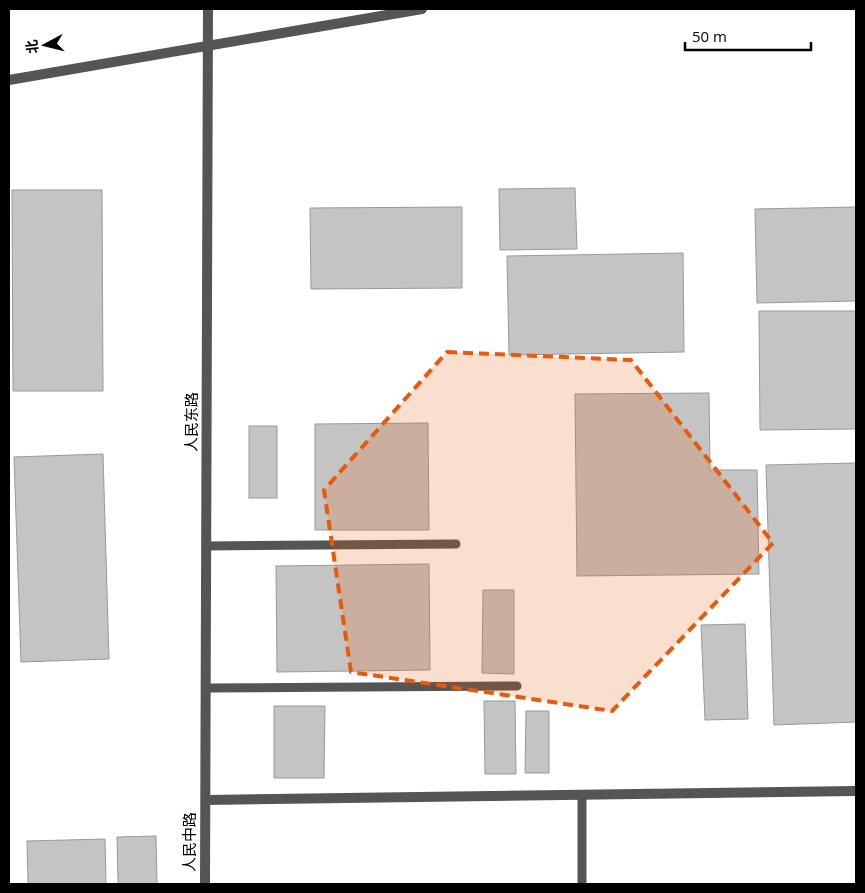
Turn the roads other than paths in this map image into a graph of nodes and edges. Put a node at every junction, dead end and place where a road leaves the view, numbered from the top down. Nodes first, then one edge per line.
1 (208, 9) edge
2 (422, 9) edge
3 (208, 45) junction
4 (9, 80) edge
5 (456, 544) dead end
6 (207, 546) junction
7 (518, 686) dead end
8 (207, 688) junction
9 (856, 791) edge
10 (582, 795) junction
11 (206, 800) junction
12 (205, 884) edge
13 (582, 884) edge

1 - 3 street, 人民东路
2 - 3 street
3 - 4 street
3 - 6 street, 人民东路
5 - 6 lane
6 - 8 street, 人民东路
7 - 8 lane
8 - 11 street, 人民东路
9 - 10 street
10 - 11 street
10 - 13 lane
11 - 12 street, 人民中路

